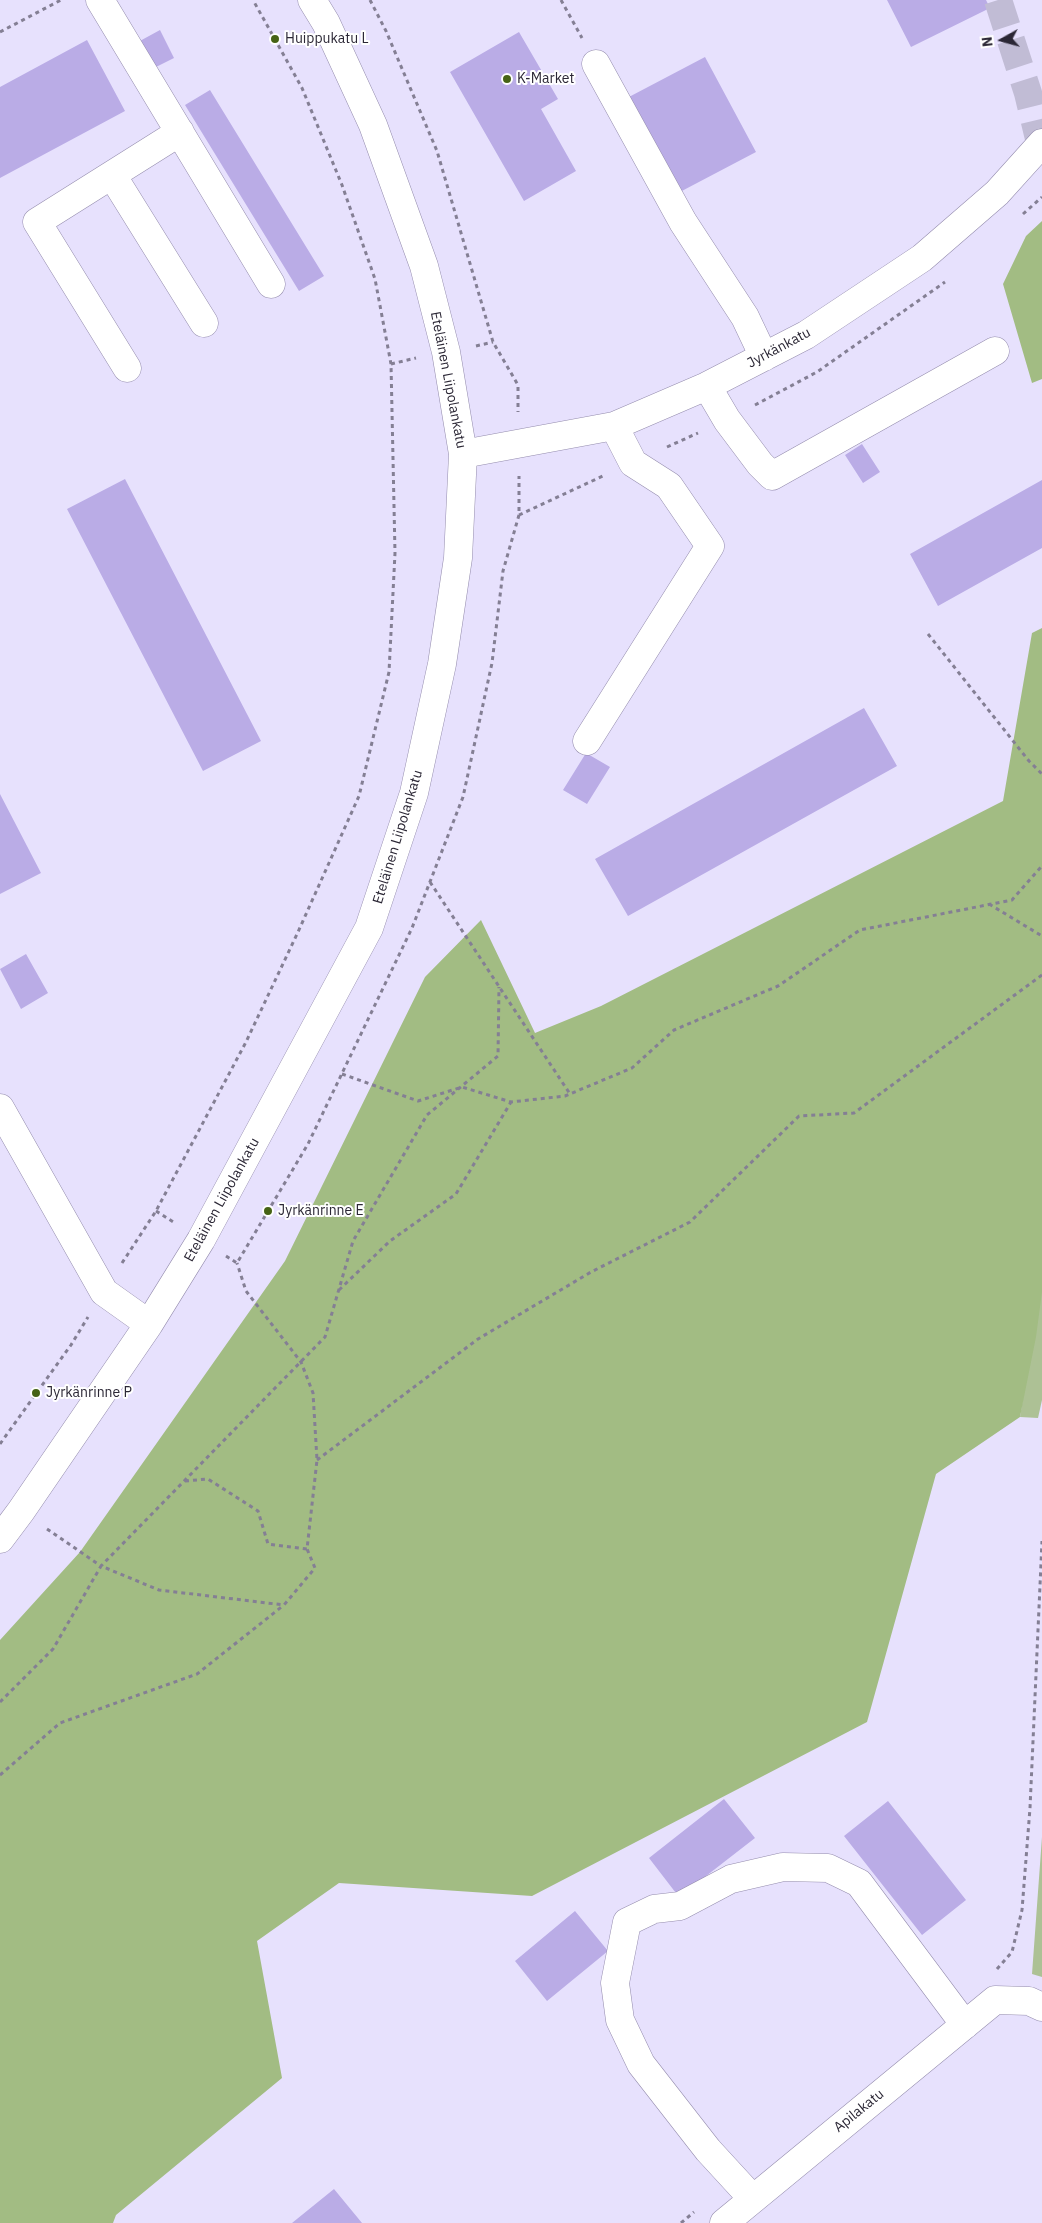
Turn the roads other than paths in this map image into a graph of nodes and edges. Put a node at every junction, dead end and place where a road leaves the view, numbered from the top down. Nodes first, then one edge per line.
1 (100, 0) edge
2 (312, 0) edge
3 (596, 64) road end
4 (180, 132) junction
5 (1042, 143) edge
6 (112, 175) junction
7 (271, 284) dead end
8 (204, 323) dead end
9 (995, 351) dead end
10 (764, 357) junction
11 (127, 368) dead end
12 (707, 386) junction
13 (614, 426) junction
14 (463, 454) junction
15 (587, 741) dead end
16 (0, 1108) edge
17 (149, 1324) junction
18 (0, 1539) edge
19 (1042, 2007) edge
20 (965, 2025) junction
21 (753, 2199) junction
22 (724, 2223) edge

1 - 4 street
2 - 14 street, Eteläinen Liipolankatu
3 - 10 street
4 - 6 street
4 - 7 street
5 - 10 street, Jyrkänkatu
6 - 8 street
6 - 11 street
9 - 12 street
10 - 12 street, Jyrkänkatu
12 - 13 street, Jyrkänkatu
13 - 14 street, Jyrkänkatu
13 - 15 street
14 - 17 street, Eteläinen Liipolankatu
16 - 17 street
17 - 18 street, Eteläinen Liipolankatu
19 - 20 street, Apilakatu
20 - 21 street, Apilakatu
20 - 21 street
21 - 22 street, Apilakatu

